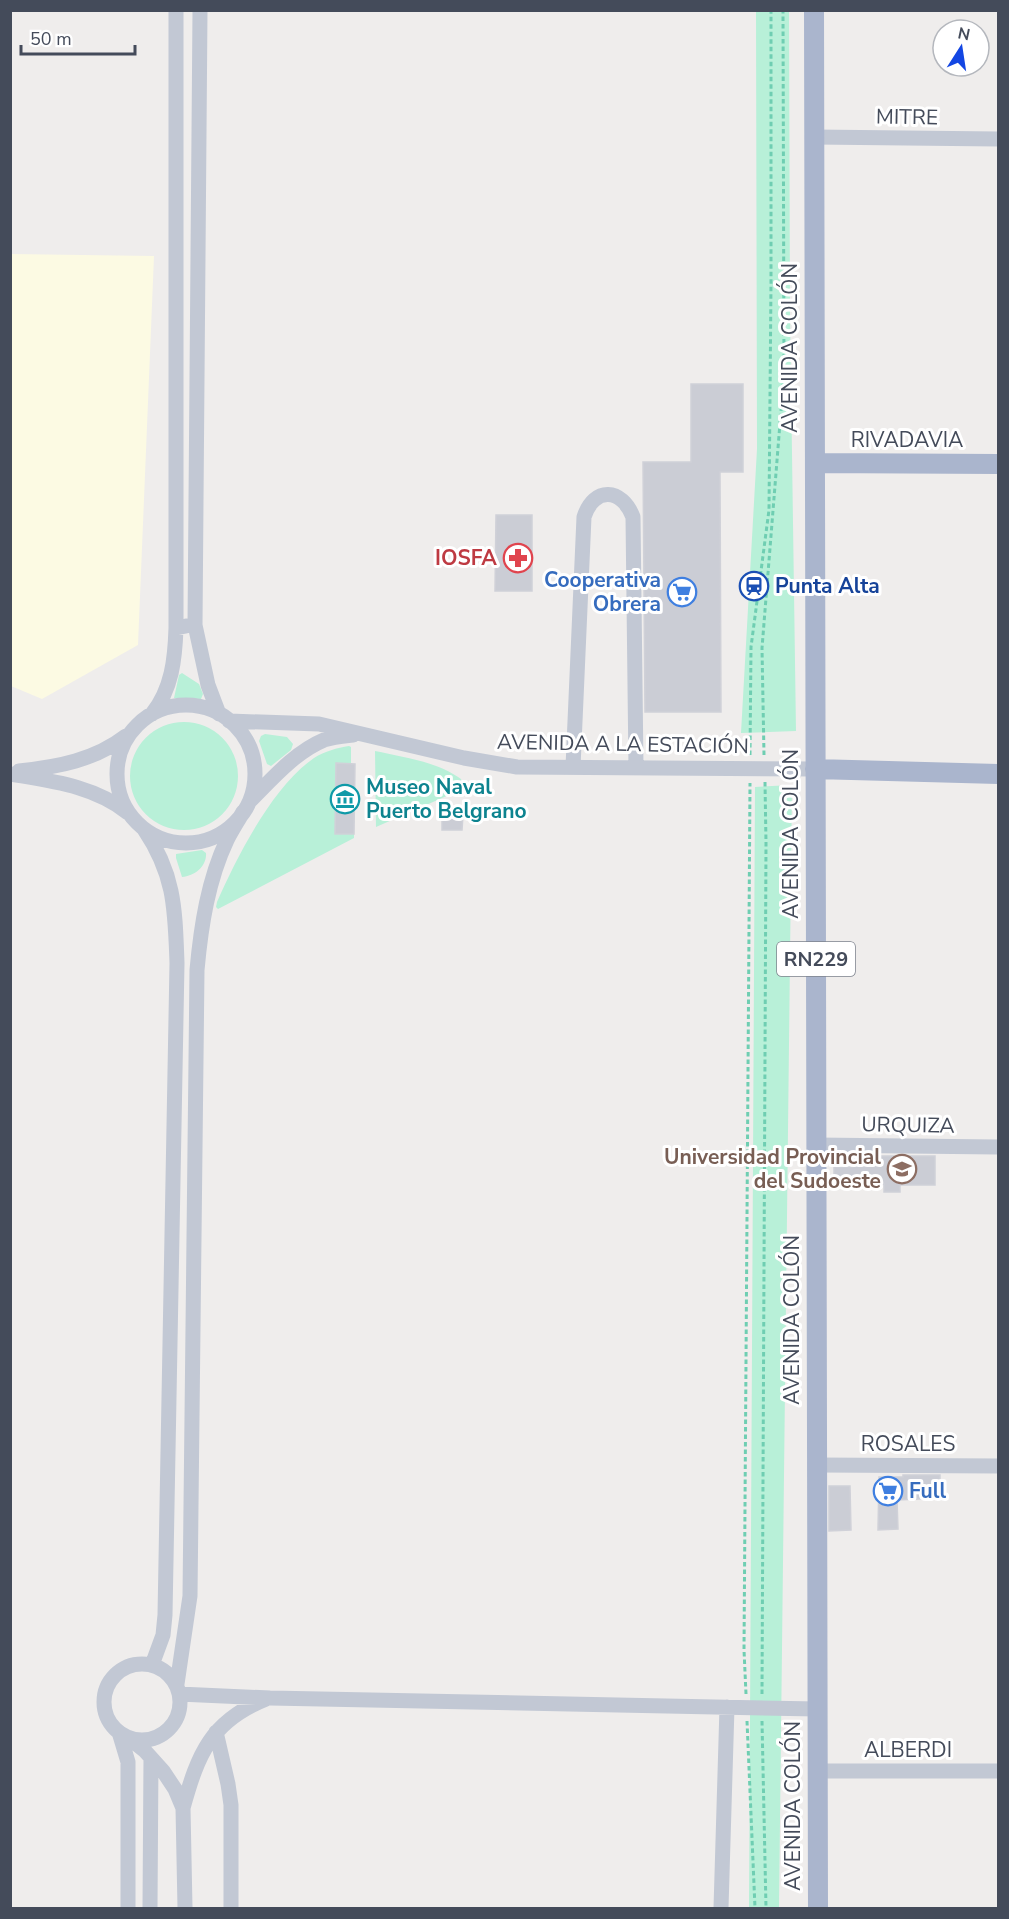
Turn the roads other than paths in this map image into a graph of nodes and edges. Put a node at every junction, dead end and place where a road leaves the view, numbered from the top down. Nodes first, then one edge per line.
1 (176, 10) edge
2 (200, 10) edge
3 (814, 10) edge
4 (814, 137) junction
5 (999, 139) edge
6 (815, 463) junction
7 (999, 464) edge
8 (195, 625) junction
9 (176, 628) junction
10 (152, 715) junction
11 (224, 718) junction
12 (131, 732) junction
13 (362, 733) junction
14 (573, 767) junction
15 (636, 768) junction
16 (815, 769) junction
17 (10, 773) edge
18 (999, 774) edge
19 (246, 807) junction
20 (131, 816) junction
21 (144, 829) junction
22 (816, 1145) junction
23 (999, 1147) edge
24 (817, 1465) junction
25 (999, 1466) edge
26 (152, 1665) junction
27 (178, 1689) junction
28 (270, 1698) junction
29 (726, 1707) junction
30 (817, 1709) junction
31 (216, 1732) junction
32 (123, 1734) junction
33 (151, 1758) junction
34 (817, 1771) junction
35 (999, 1771) edge
36 (183, 1808) junction
37 (129, 1908) edge
38 (150, 1908) edge
39 (184, 1908) edge
40 (231, 1908) edge
41 (721, 1908) edge
42 (818, 1908) edge

1 - 9 street
2 - 8 street
3 - 4 main road, AVENIDA COLÓN / RN229
4 - 5 street, MITRE
4 - 6 main road, AVENIDA COLÓN / RN229
6 - 7 main road, RIVADAVIA
6 - 16 main road, AVENIDA COLÓN / RN229
8 - 9 street
8 - 11 street
9 - 10 street
10 - 11 street
10 - 12 street
11 - 13 street, AVENIDA A LA ESTACIÓN
11 - 19 street
12 - 17 street
12 - 20 street
13 - 14 street, AVENIDA A LA ESTACIÓN
13 - 19 street
14 - 15 street, AVENIDA A LA ESTACIÓN
14 - 15 street
15 - 16 street, AVENIDA A LA ESTACIÓN
16 - 18 main road
16 - 22 main road, AVENIDA COLÓN / RN229
17 - 20 street
19 - 21 street
19 - 27 street
20 - 21 street
21 - 26 street
22 - 23 street, URQUIZA
22 - 24 main road, AVENIDA COLÓN / RN229
24 - 25 street, ROSALES
24 - 30 main road, AVENIDA COLÓN / RN229
26 - 27 street
26 - 32 street
27 - 28 street
27 - 32 street
28 - 29 street
28 - 31 street
29 - 30 street
29 - 41 street
30 - 34 main road, AVENIDA COLÓN / RN229
31 - 36 street
31 - 40 street
32 - 33 street
32 - 37 street
33 - 36 street
33 - 38 street
34 - 35 street, ALBERDI
34 - 42 main road, AVENIDA COLÓN / RN229
36 - 39 street

